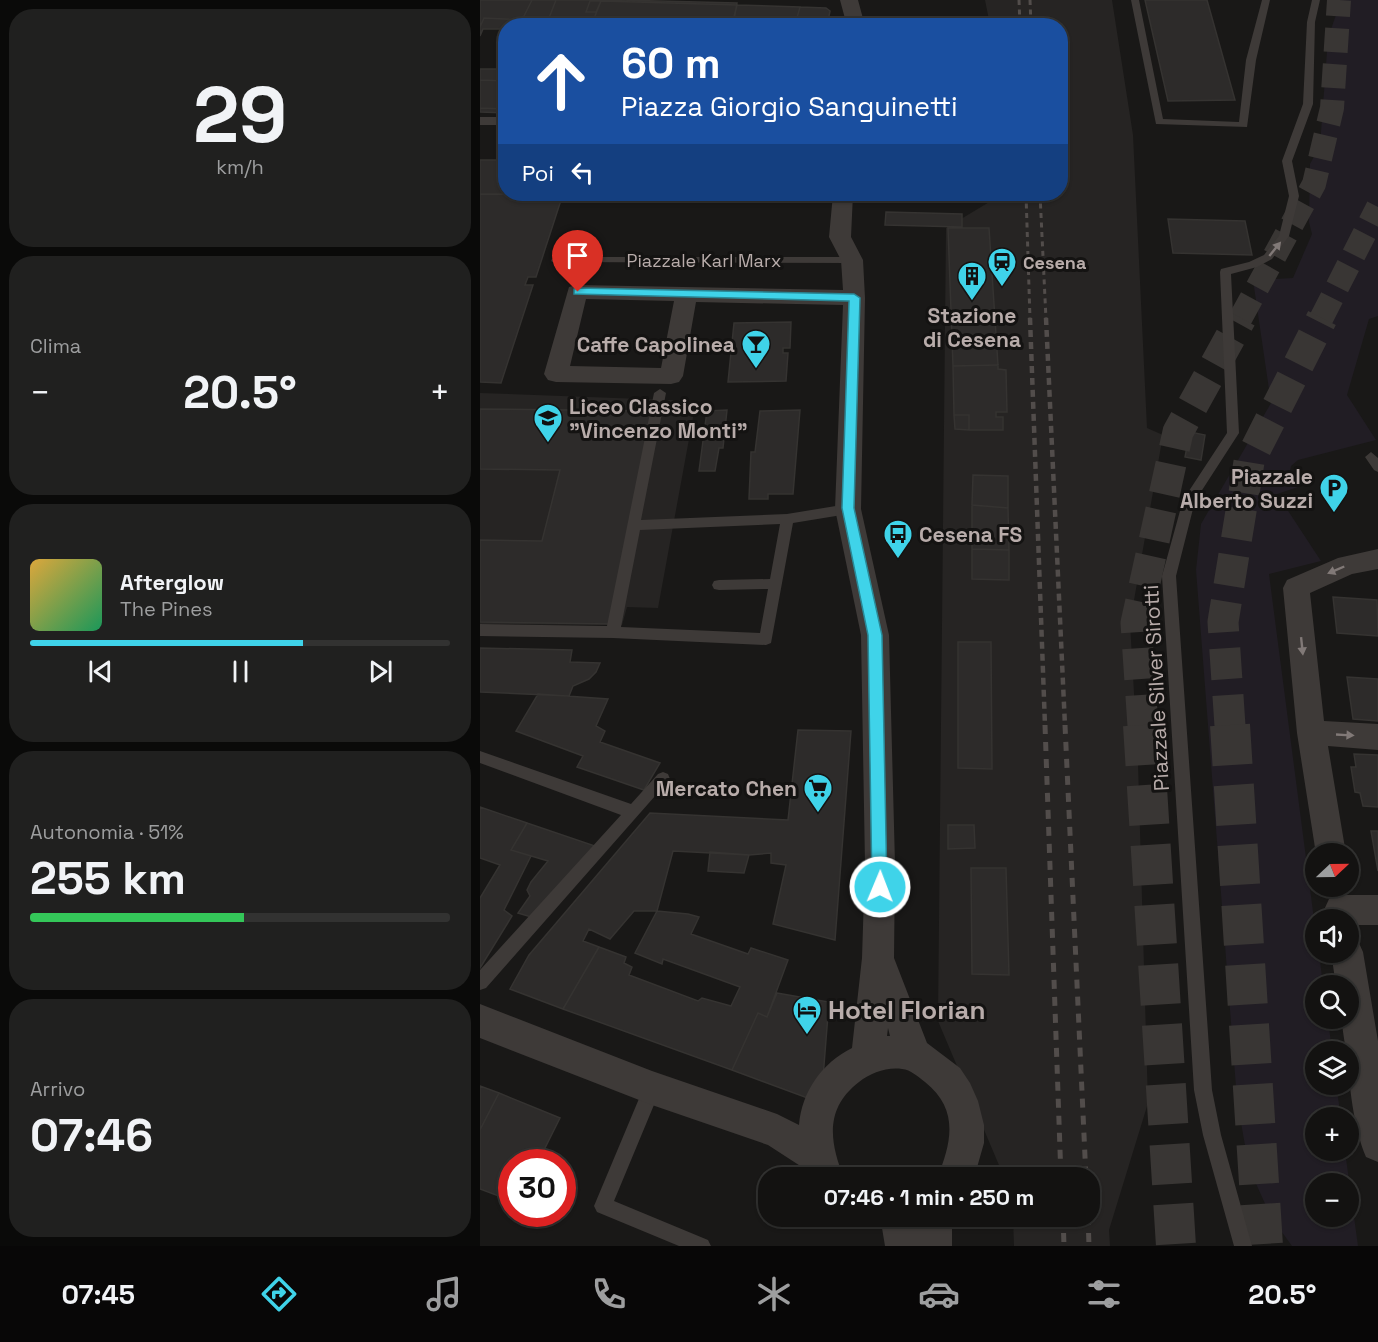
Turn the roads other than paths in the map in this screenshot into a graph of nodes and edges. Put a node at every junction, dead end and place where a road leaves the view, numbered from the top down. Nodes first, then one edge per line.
1 (849, 0) edge
2 (1135, 0) edge
3 (1266, 0) edge
4 (1316, 0) edge
5 (855, 18) edge
6 (480, 121) edge
7 (498, 122) edge
8 (843, 201) edge
9 (556, 260) dead end
10 (852, 260) junction
11 (686, 294) junction
12 (854, 298) junction
13 (660, 393) dead end
14 (848, 508) junction
15 (787, 519) junction
16 (633, 525) junction
17 (1378, 559) edge
18 (776, 584) junction
19 (719, 585) dead end
20 (480, 630) edge
21 (613, 632) junction
22 (1311, 733) junction
23 (1378, 737) edge
24 (480, 756) edge
25 (663, 779) dead end
26 (633, 812) junction
27 (1329, 843) edge
28 (1339, 905) edge
29 (1378, 910) edge
30 (878, 958) junction
31 (1349, 963) edge
32 (480, 982) edge
33 (480, 1021) edge
34 (914, 1054) junction
35 (868, 1058) junction
36 (651, 1088) junction
37 (817, 1114) junction
38 (777, 1131) junction
39 (1378, 1145) edge
40 (821, 1167) edge
41 (961, 1167) edge
42 (899, 1227) edge
43 (934, 1227) edge
44 (702, 1246) edge
45 (903, 1246) edge
46 (934, 1246) edge
47 (1243, 1246) edge

1 - 5 street
2 - 3 lane
47 -> 4 lane, Piazzale Silver Sirotti
6 - 7 street
8 - 10 street
9 - 10 lane, Piazzale Karl Marx
10 - 12 street
11 - 11 street, Piazzale Karl Marx
11 - 12 street, Piazzale Karl Marx
12 - 14 street
13 - 16 lane
14 - 15 lane
14 - 30 street
15 - 16 lane
15 - 18 lane
16 - 21 lane
17 -> 22 street
18 - 19 lane
18 - 21 lane
20 - 21 lane
22 -> 23 street
22 - 27 street
24 - 26 lane
25 - 26 lane
26 - 32 lane
28 - 29 street
30 - 34 street
30 - 35 street
31 - 39 street
33 - 36 street
34 - 35 street
34 - 41 street
35 - 37 street
36 - 38 street
36 - 44 lane
37 - 38 street
37 - 40 street
38 - 40 street
42 - 45 street
43 - 46 street

